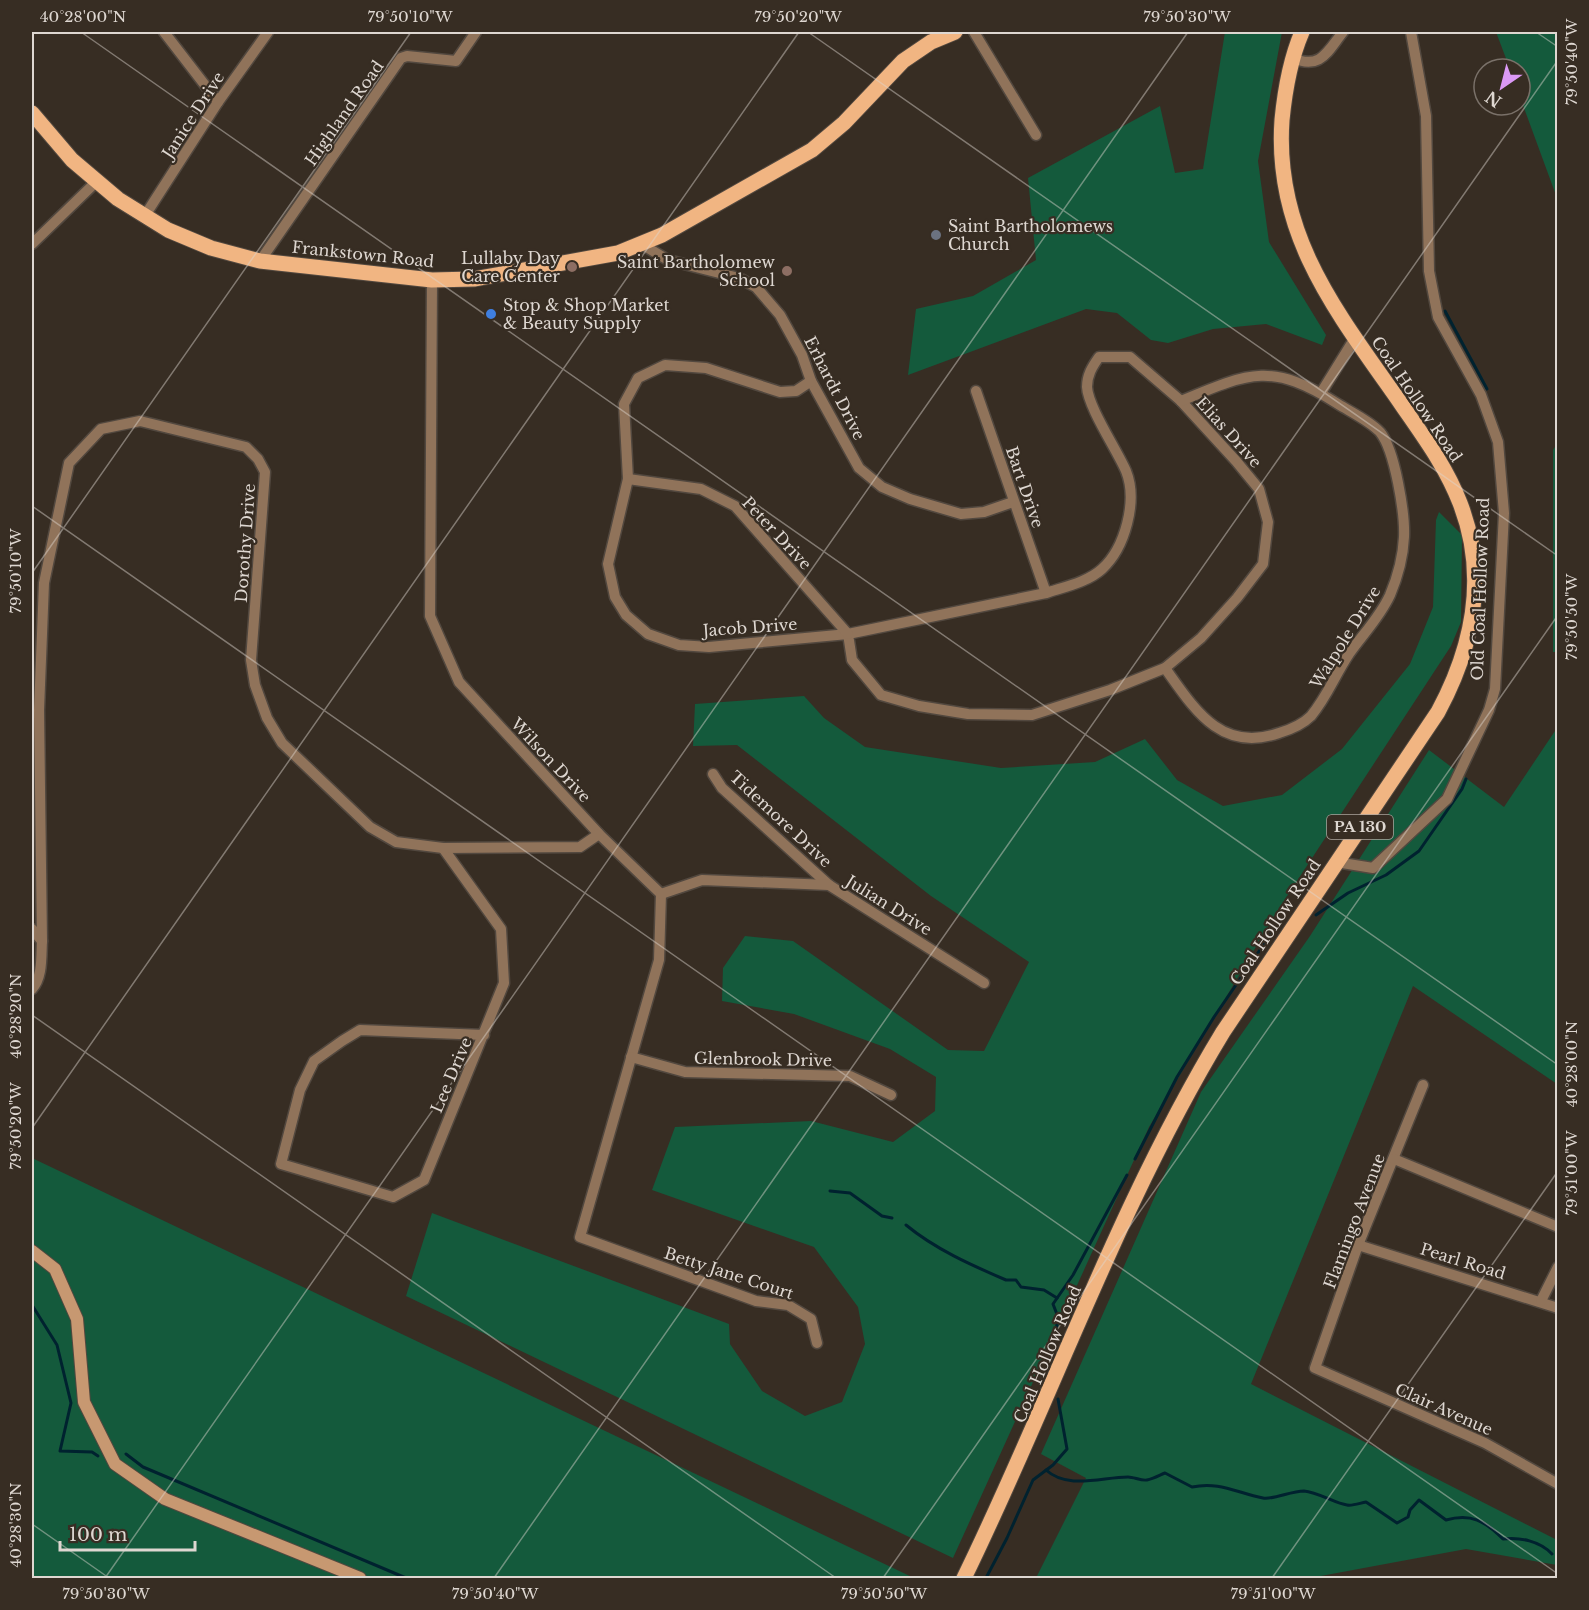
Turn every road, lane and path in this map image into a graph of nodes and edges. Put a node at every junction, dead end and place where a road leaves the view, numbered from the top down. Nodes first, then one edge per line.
1 (164, 32) edge
2 (268, 32) edge
3 (476, 32) edge
4 (955, 32) edge
5 (974, 32) edge
6 (1302, 32) edge
7 (1343, 32) edge
8 (1411, 32) edge
9 (1292, 58) junction
10 (218, 102) junction
11 (32, 113) edge
12 (1036, 135) dead end
13 (96, 182) junction
14 (144, 217) junction
15 (32, 244) edge
16 (643, 245) junction
17 (260, 261) junction
18 (432, 280) junction
19 (1355, 339) junction
20 (811, 381) junction
21 (976, 391) dead end
22 (1321, 393) junction
23 (1181, 401) junction
24 (628, 479) junction
25 (1013, 502) junction
26 (1046, 593) junction
27 (848, 634) junction
28 (1165, 668) junction
29 (713, 774) dead end
30 (599, 834) junction
31 (443, 848) junction
32 (1336, 862) junction
33 (829, 885) junction
34 (661, 894) junction
35 (32, 929) edge
36 (42, 941) junction
37 (984, 983) dead end
38 (32, 988) edge
39 (484, 1035) junction
40 (631, 1057) junction
41 (1422, 1085) dead end
42 (891, 1095) dead end
43 (1394, 1159) junction
44 (1557, 1227) edge
45 (1358, 1245) junction
46 (32, 1251) edge
47 (1557, 1267) edge
48 (1541, 1301) junction
49 (1557, 1308) edge
50 (817, 1342) dead end
51 (1315, 1368) joint
52 (1557, 1484) edge
53 (360, 1578) edge
54 (964, 1578) edge

1 - 10 street
2 - 10 street, Janice Drive
3 - 17 street, Highland Road
4 - 16 main road, Frankstown Road
5 - 12 street
6 - 9 main road, PA 130
7 - 9 street
8 - 32 street, Old Coal Hollow Road
9 - 19 main road, Coal Hollow Road / PA 130
10 - 14 street, Janice Drive
11 - 13 main road, Frankstown Road
13 - 14 main road, Frankstown Road
13 - 15 street
14 - 17 main road, Frankstown Road
16 - 18 main road, Frankstown Road
16 - 20 street, Erhardt Drive
17 - 18 main road, Frankstown Road
18 - 30 street, Wilson Drive
19 - 22 street
19 - 32 main road, Coal Hollow Road / PA 130
20 - 24 street, Jacob Drive
20 - 25 street, Erhardt Drive
21 - 25 street, Bart Drive
22 - 23 street, Walpole Drive
22 - 28 street, Walpole Drive
23 - 26 street, Elias Drive
23 - 28 street, Elias Drive
24 - 27 street, Peter Drive
24 - 27 street, Jacob Drive
25 - 26 street, Bart Drive
26 - 27 street, Elias Drive
27 - 28 street, Elias Drive
29 - 33 street, Tidemore Drive
30 - 31 street, Dorothy Drive
30 - 34 street, Wilson Drive
31 - 36 street, Dorothy Drive
31 - 39 street, Lee Drive
32 - 54 main road, Coal Hollow Road / PA 130
33 - 34 street, Julian Drive
33 - 37 street, Julian Drive
34 - 40 street
35 - 36 street
36 - 38 street, Dorothy Drive
39 - 39 street, Lee Drive
40 - 42 street, Glenbrook Drive
40 - 50 street, Betty Jane Court
41 - 43 street, Flamingo Avenue
43 - 44 street
43 - 45 street, Flamingo Avenue
45 - 48 street, Pearl Road
45 - 51 street, Flamingo Avenue
46 - 53 street
47 - 48 street
48 - 49 street, Pearl Road
51 - 52 street, Clair Avenue

